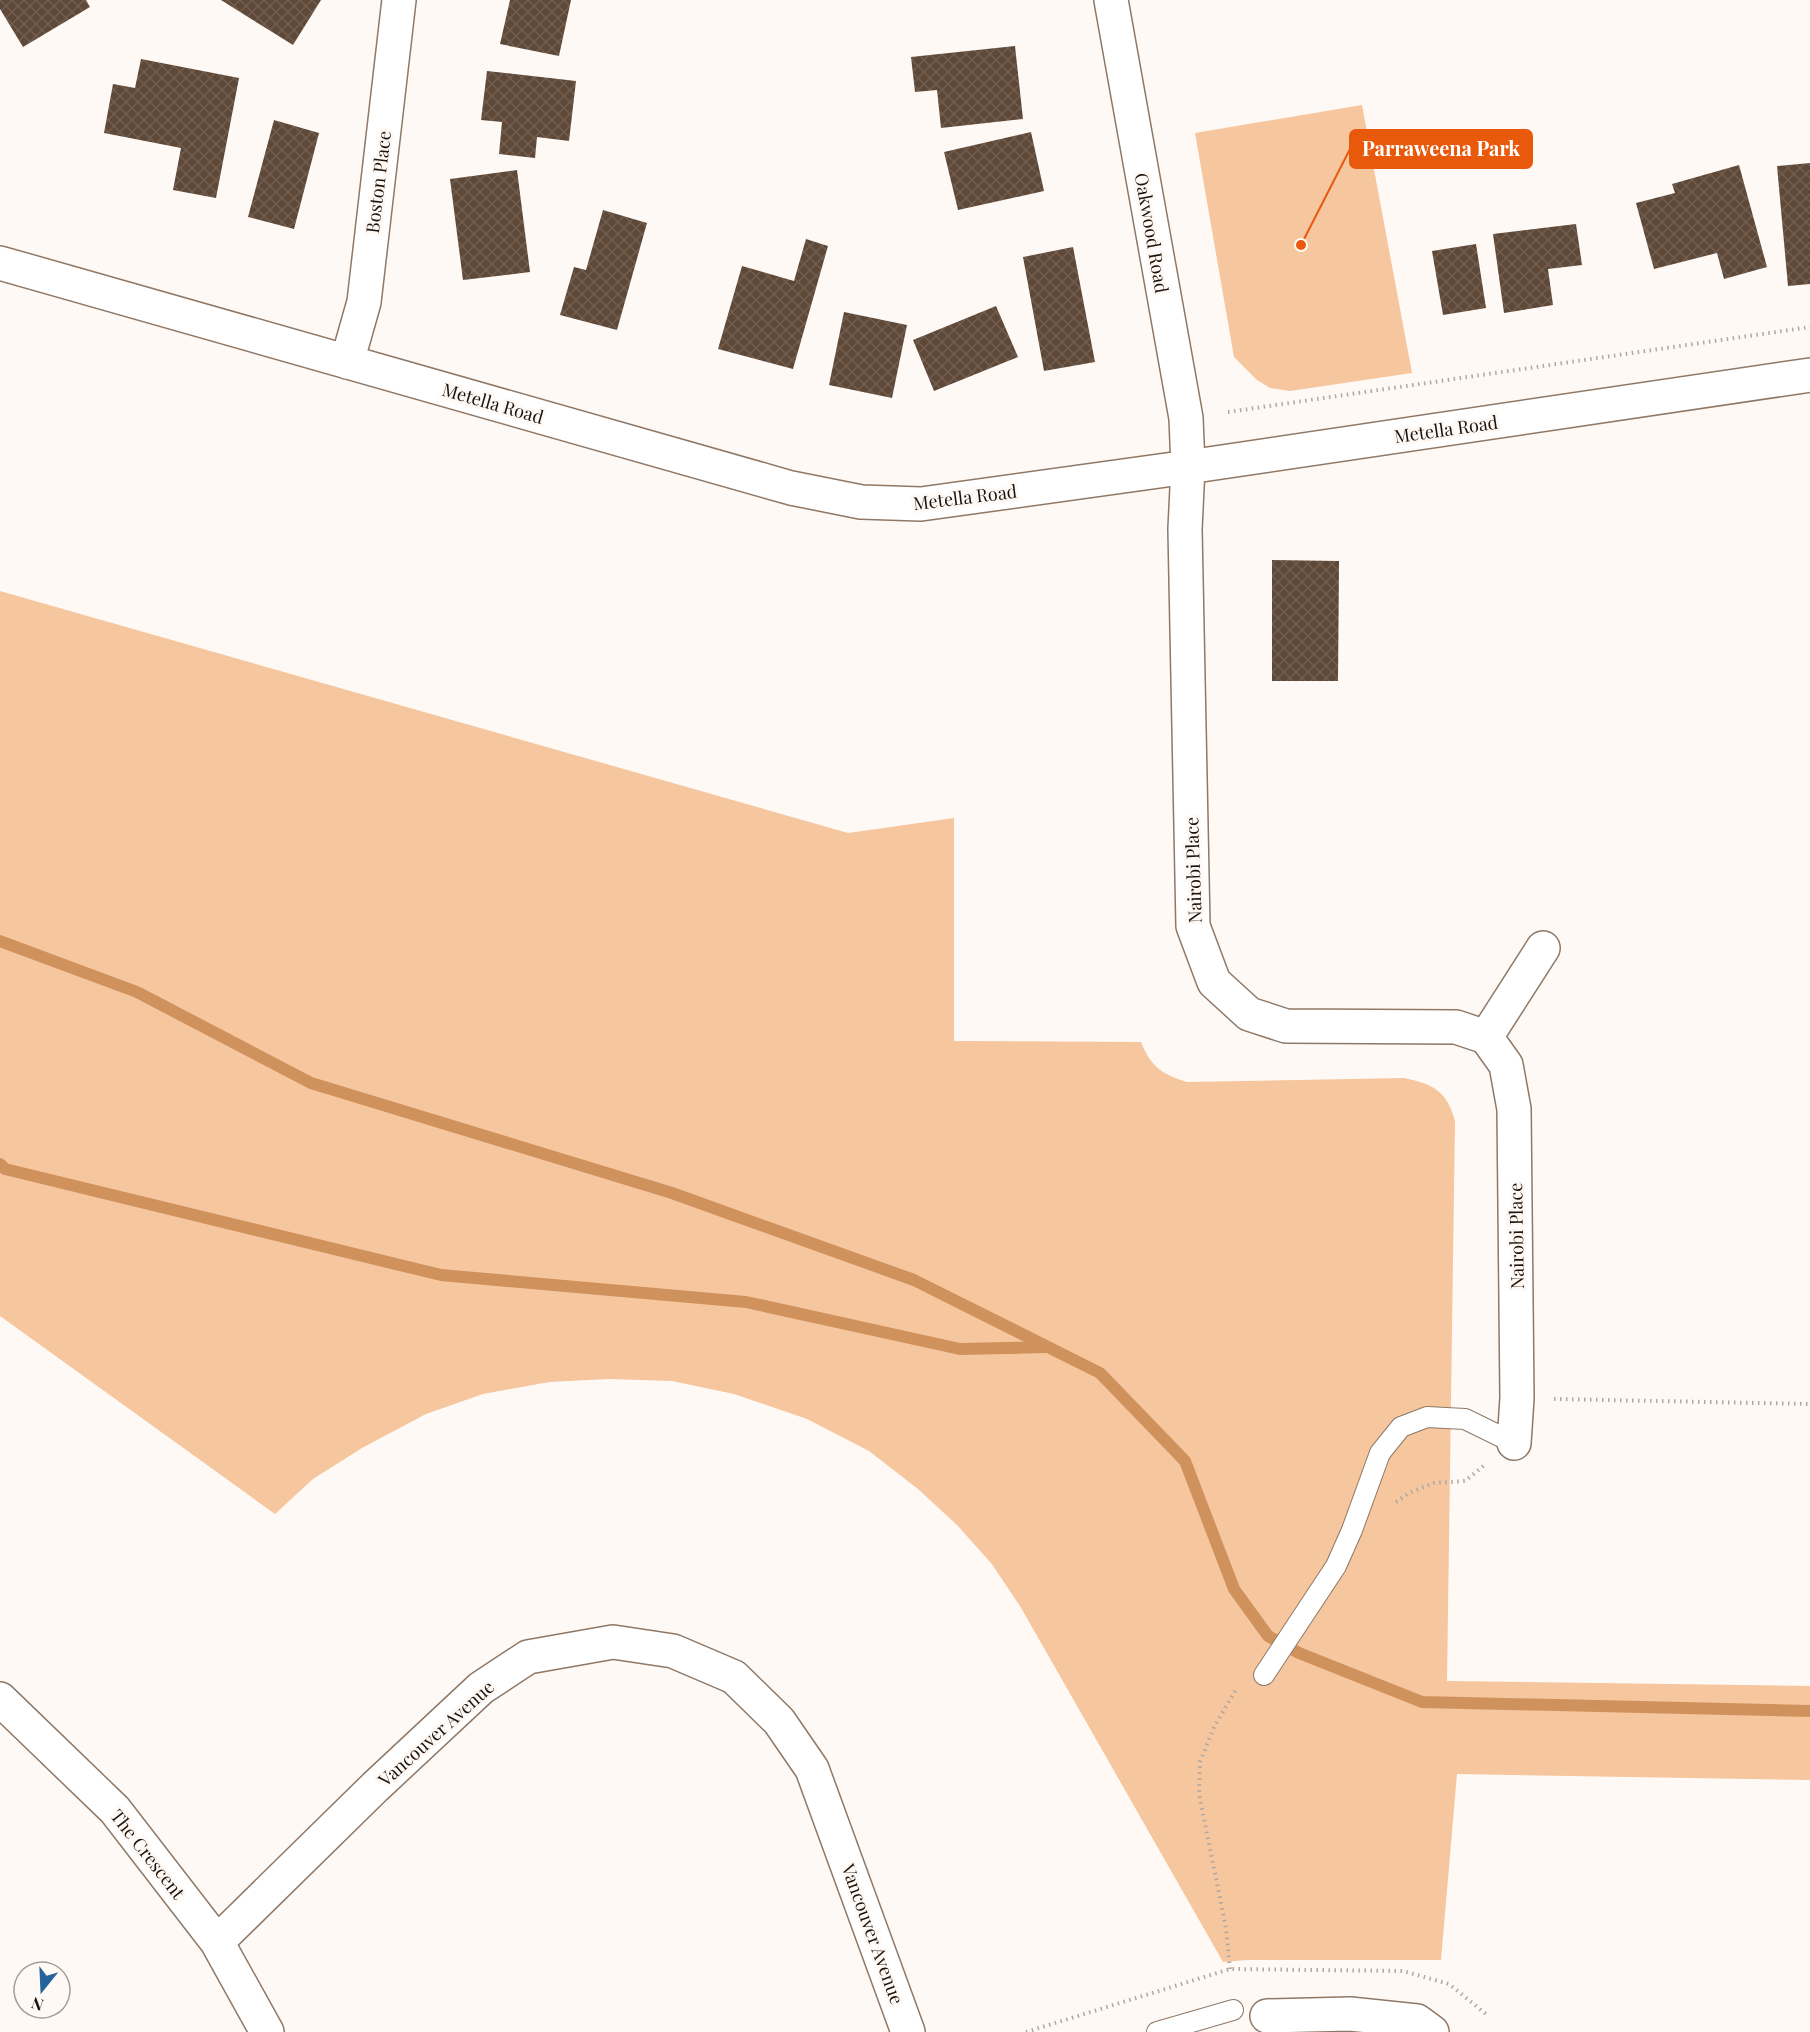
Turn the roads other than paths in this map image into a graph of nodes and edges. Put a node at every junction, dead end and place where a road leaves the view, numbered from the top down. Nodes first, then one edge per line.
1 (399, 0) edge
2 (1111, 0) edge
3 (0, 263) edge
4 (347, 362) junction
5 (1810, 375) edge
6 (1188, 467) junction
7 (1543, 948) dead end
8 (1486, 1037) junction
9 (1514, 1443) joint
10 (1264, 1675) dead end
11 (0, 1699) edge
12 (218, 1942) junction
13 (1233, 2010) dead end
14 (1267, 2016) dead end
15 (267, 2032) edge
16 (908, 2032) edge
17 (1157, 2032) edge
18 (1432, 2032) edge

1 - 4 street, Boston Place
2 - 6 street, Oakwood Road
3 - 4 street, Metella Road
4 - 6 street, Metella Road
5 - 6 street, Metella Road
6 - 8 street, Nairobi Place
7 - 8 street
8 - 9 street, Nairobi Place
9 - 10 lane
11 - 12 street, The Crescent
12 - 15 street, The Crescent
12 - 16 street, Vancouver Avenue
13 - 17 lane
14 - 18 street

